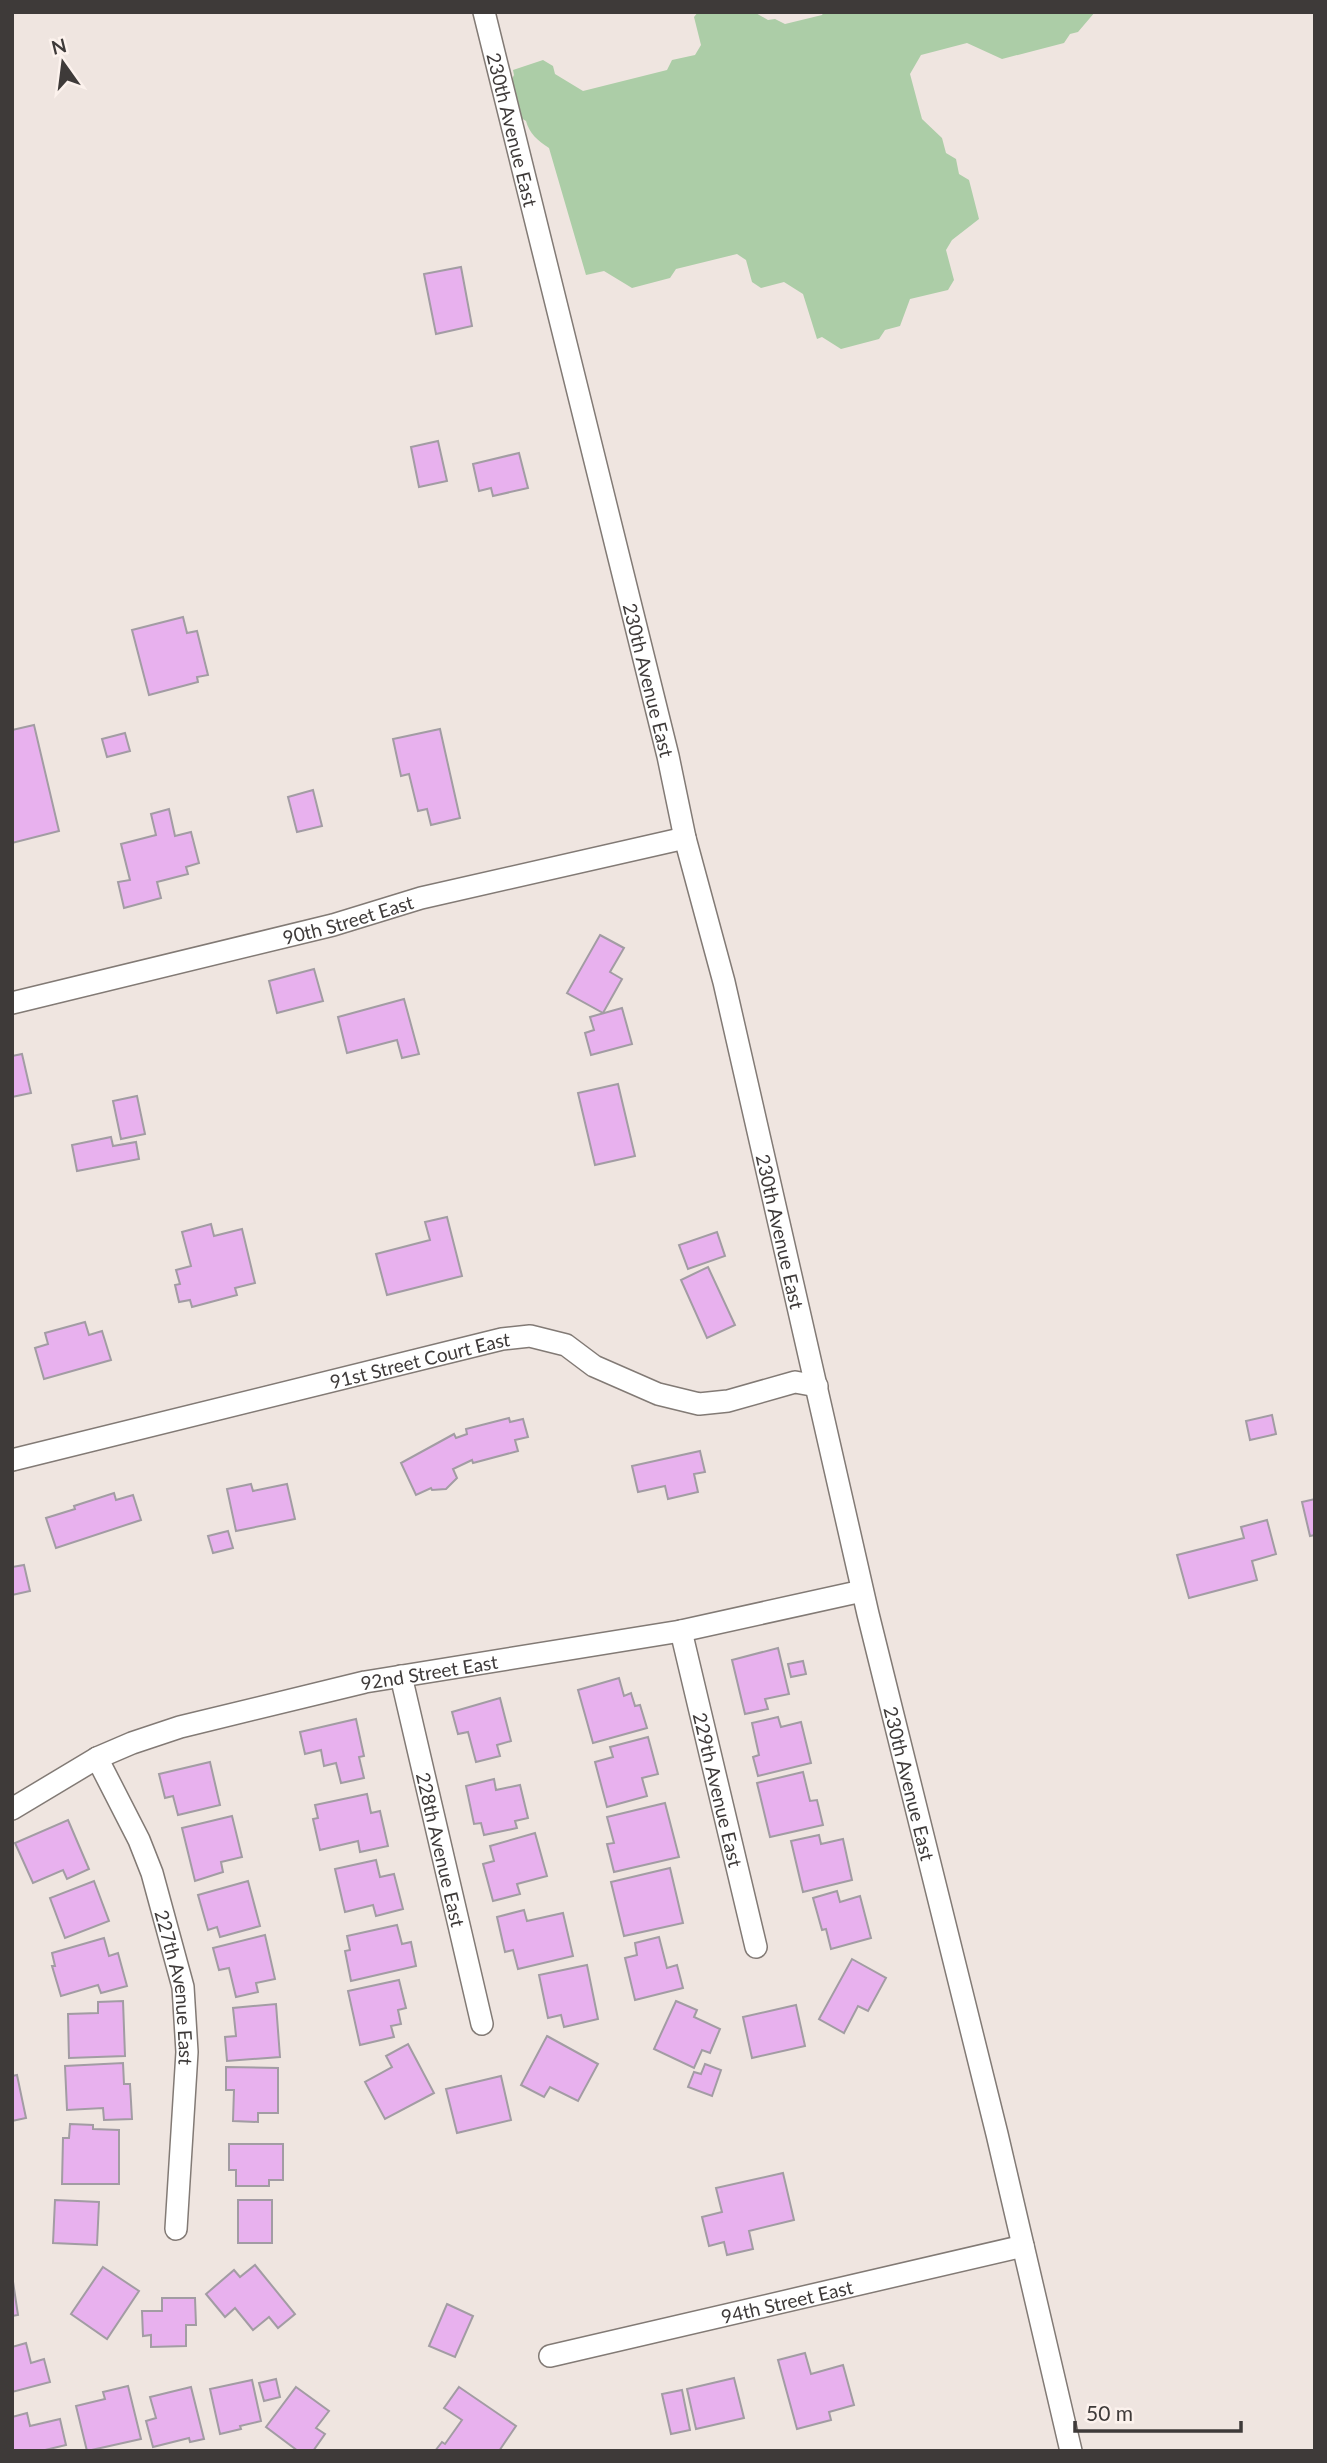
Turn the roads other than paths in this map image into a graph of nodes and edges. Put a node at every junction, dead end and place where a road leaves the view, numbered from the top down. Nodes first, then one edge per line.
1 (484, 12) edge
2 (685, 838) junction
3 (12, 1003) edge
4 (817, 1386) junction
5 (12, 1460) edge
6 (862, 1591) junction
7 (681, 1631) junction
8 (401, 1676) junction
9 (97, 1758) junction
10 (12, 1809) edge
11 (756, 1947) dead end
12 (482, 2024) dead end
13 (176, 2229) dead end
14 (1023, 2246) junction
15 (550, 2356) dead end
16 (1071, 2451) edge

1 - 2 street, 230th Avenue East
2 - 3 street, 90th Street East
2 - 4 street, 230th Avenue East
4 - 5 street, 91st Street Court East
4 - 6 street, 230th Avenue East
6 - 7 street, 92nd Street East
6 - 14 street, 230th Avenue East
7 - 8 street, 92nd Street East
7 - 11 street, 229th Avenue East
8 - 9 street, 92nd Street East
8 - 12 street, 228th Avenue East
9 - 10 street, 92nd Street East
9 - 13 street, 227th Avenue East
14 - 15 street, 94th Street East
14 - 16 street, 230th Avenue East

